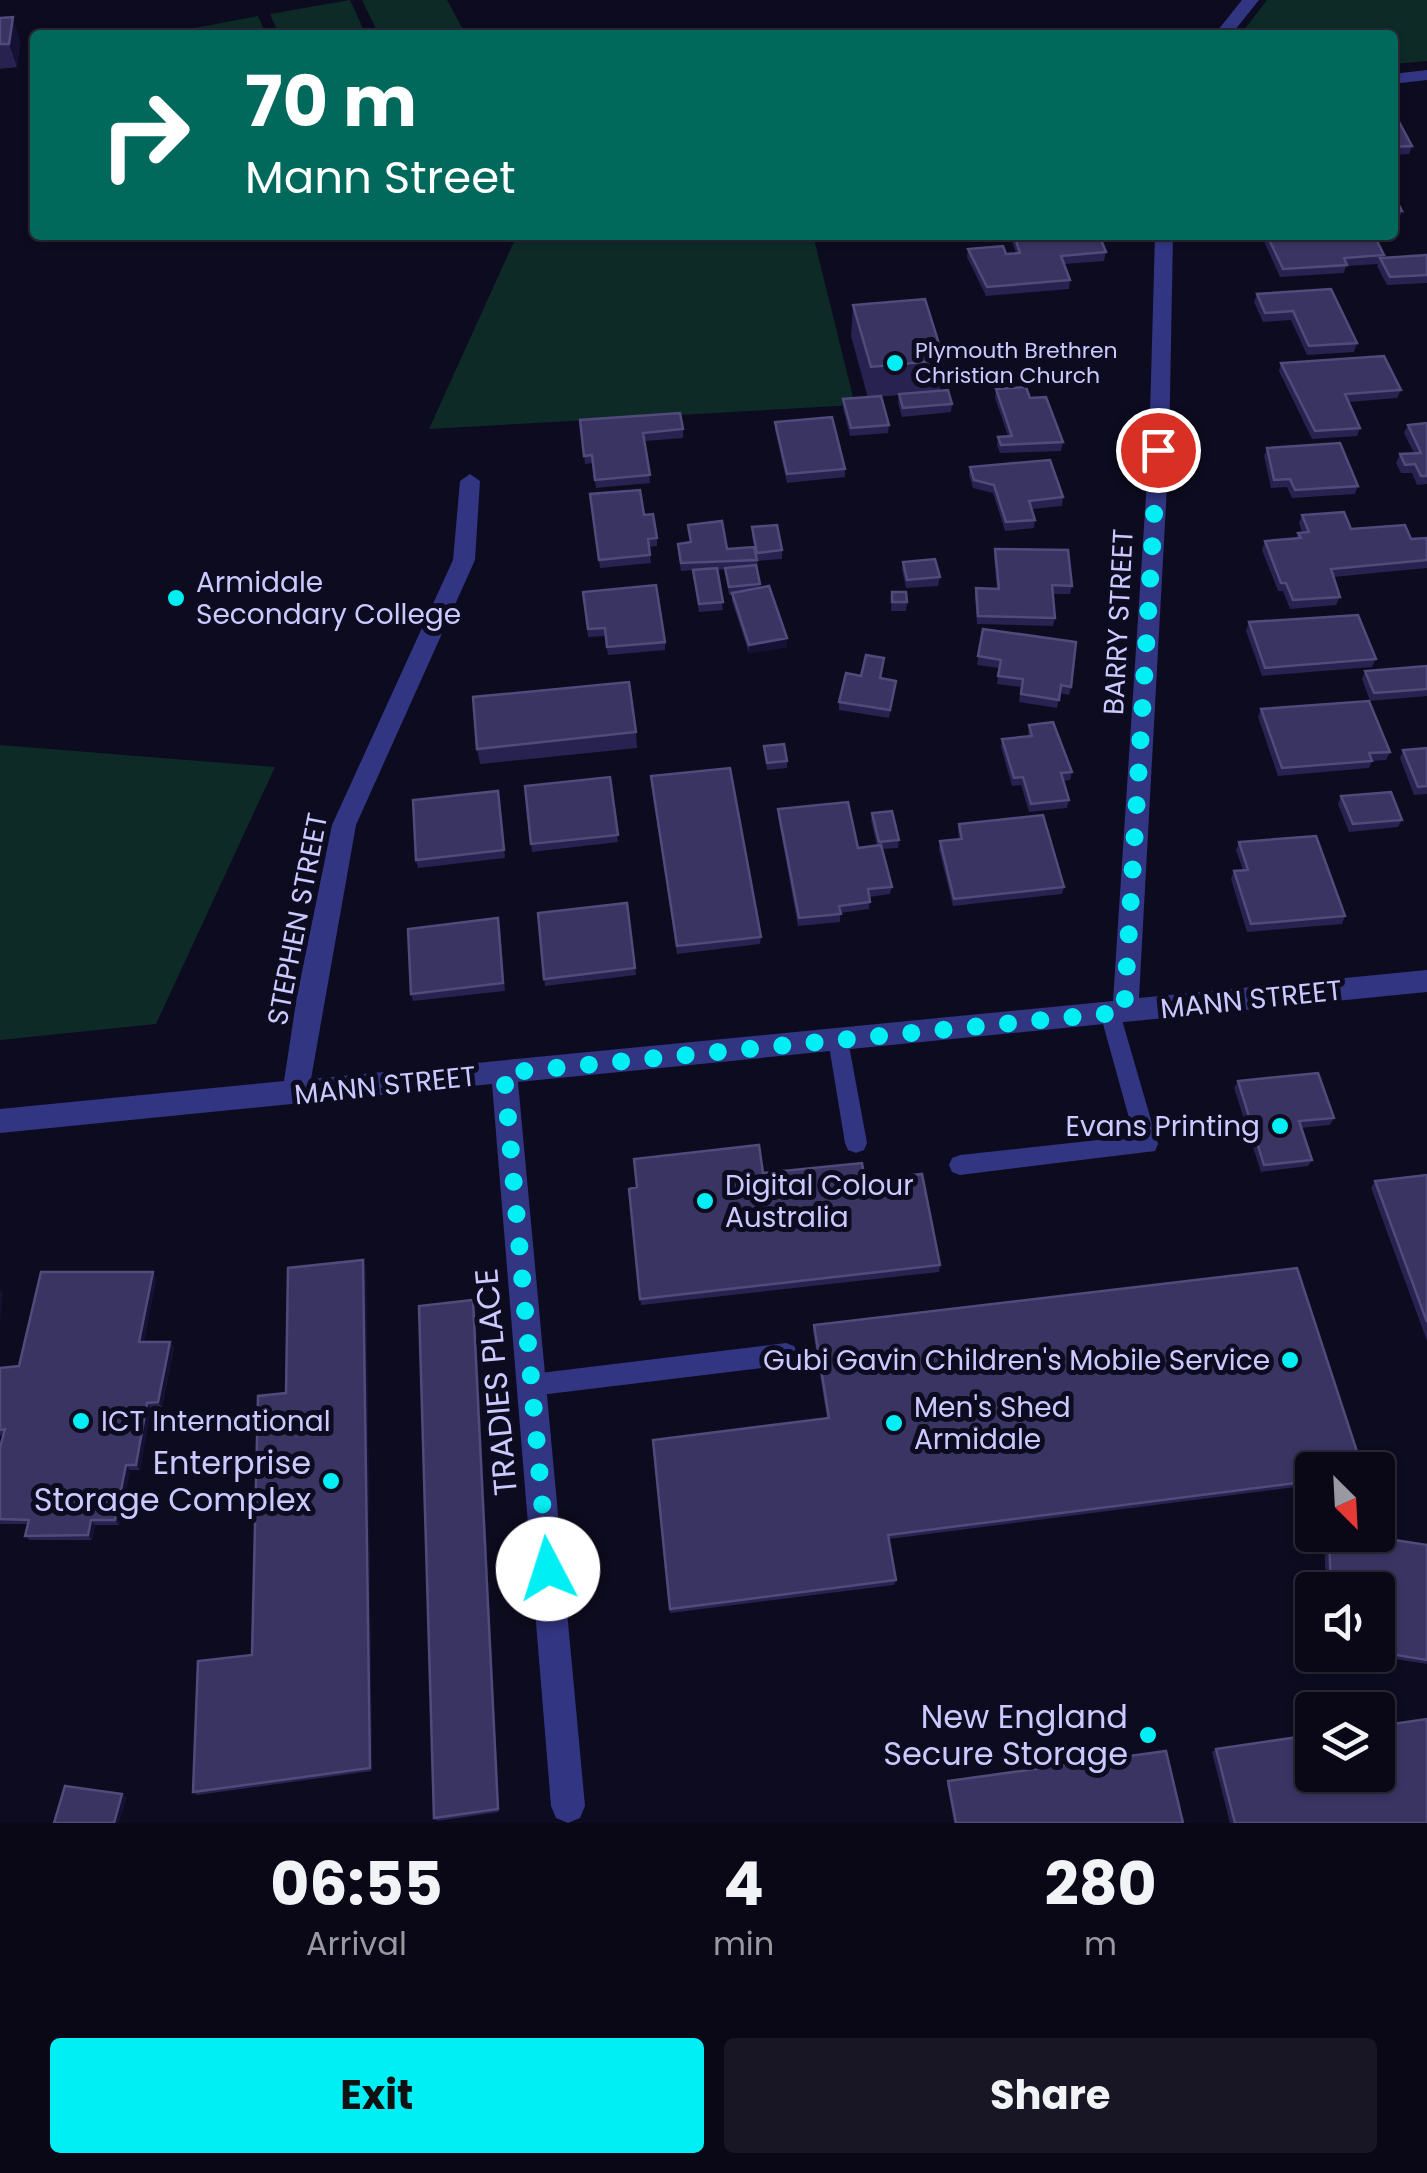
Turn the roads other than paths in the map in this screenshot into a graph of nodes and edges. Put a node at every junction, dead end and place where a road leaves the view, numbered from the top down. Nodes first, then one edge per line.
1 (1252, 0) edge
2 (1226, 30) edge
3 (1427, 75) edge
4 (1398, 77) edge
5 (1164, 240) edge
6 (470, 481) dead end
7 (1427, 981) edge
8 (1117, 1012) junction
9 (838, 1040) junction
10 (504, 1073) junction
11 (296, 1094) junction
12 (0, 1121) edge
13 (856, 1144) dead end
14 (960, 1165) dead end
15 (786, 1354) dead end
16 (532, 1385) junction
17 (566, 1814) edge

1 - 2 street
3 - 4 street
5 - 8 street, BARRY STREET
6 - 11 street, STEPHEN STREET
7 - 8 street, MANN STREET
8 - 9 street, MANN STREET
8 - 14 lane
9 - 10 street, MANN STREET
9 - 13 lane
10 - 11 street, MANN STREET
10 - 16 street, TRADIES PLACE
11 - 12 street, MANN STREET
15 - 16 lane
16 - 17 street, TRADIES PLACE

